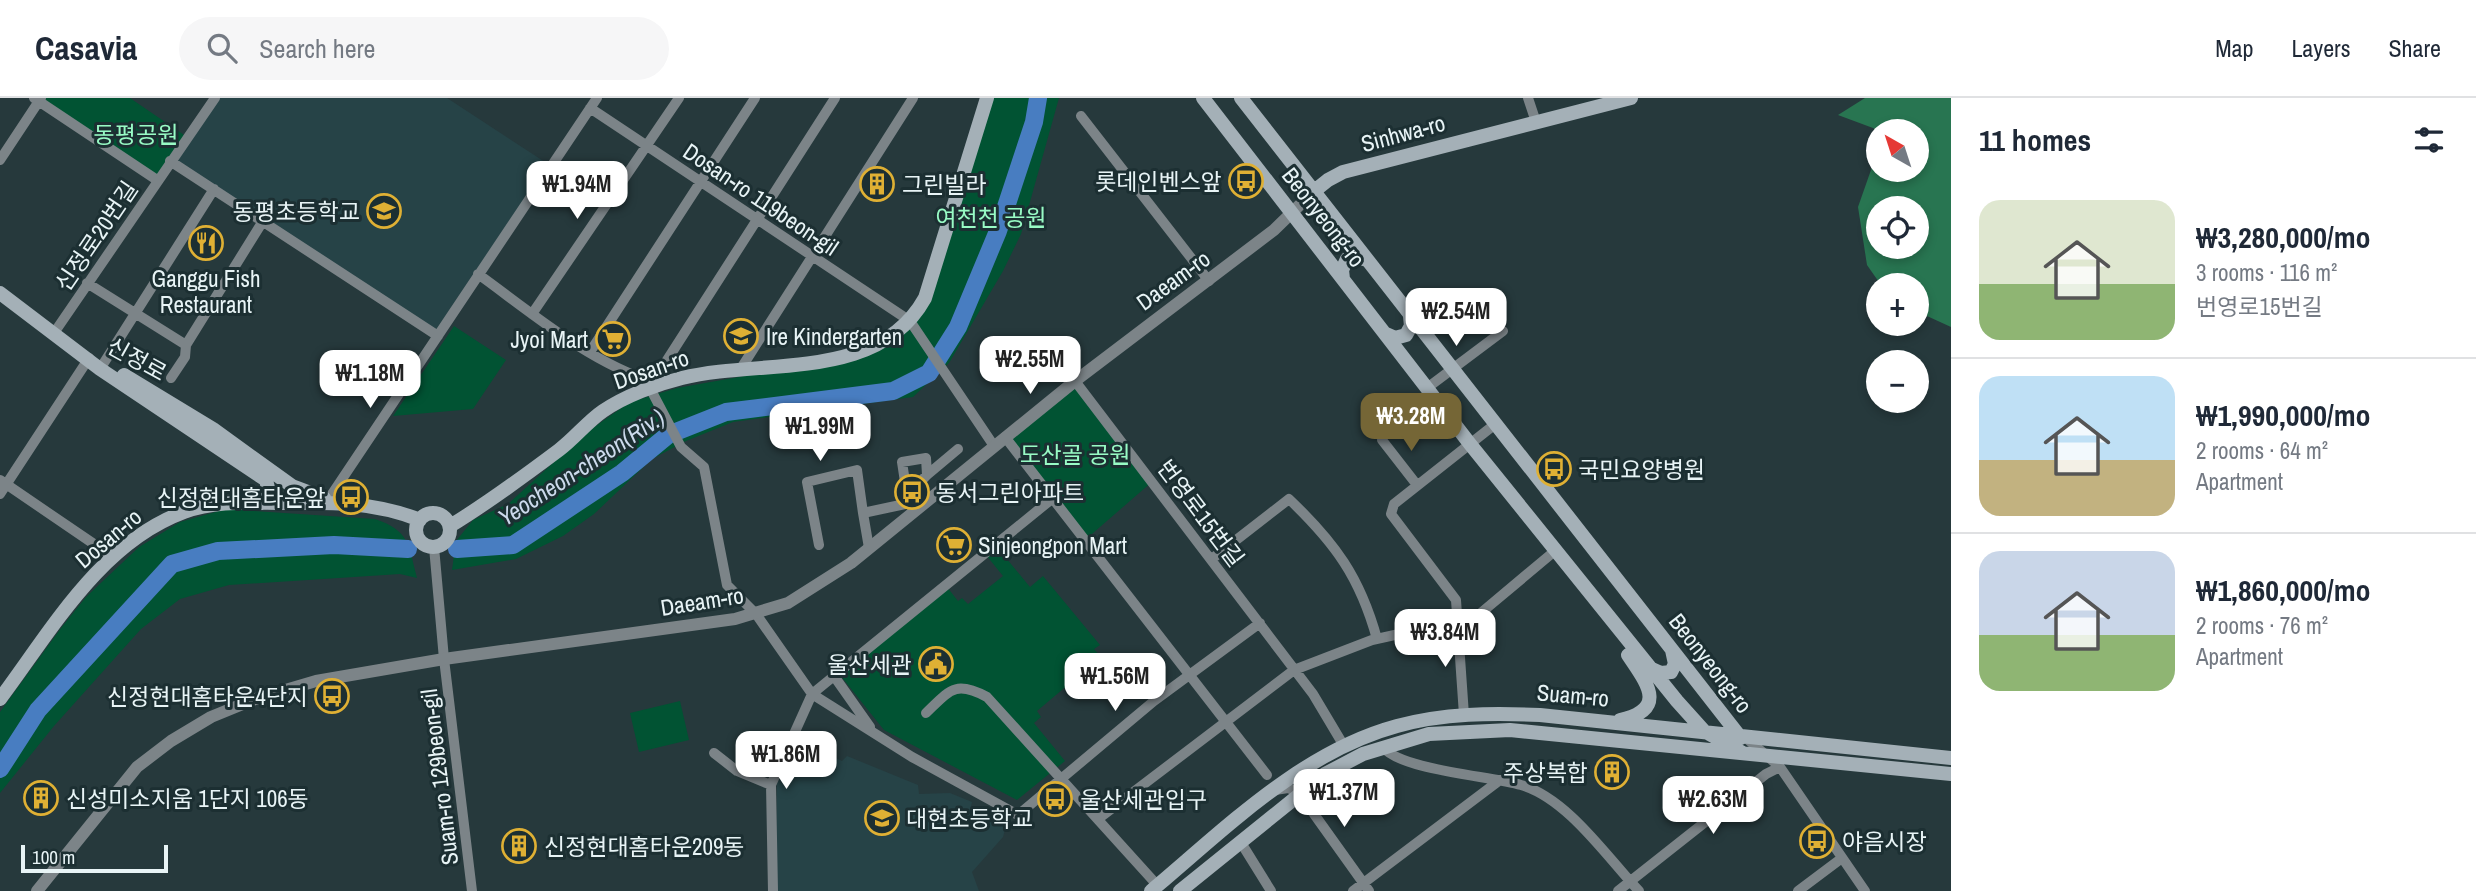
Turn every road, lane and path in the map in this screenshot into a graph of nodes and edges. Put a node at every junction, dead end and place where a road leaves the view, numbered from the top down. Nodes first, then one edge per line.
1 (215, 98) edge
2 (597, 98) edge
3 (679, 98) edge
4 (755, 98) edge
5 (835, 98) edge
6 (913, 98) edge
7 (1203, 98) edge
8 (1241, 98) edge
9 (1528, 98) edge
10 (1631, 98) edge
11 (38, 99) edge
12 (985, 99) edge
13 (590, 108) junction
14 (1081, 116) dead end
15 (1536, 122) junction
16 (646, 146) junction
17 (0, 160) edge
18 (170, 161) junction
19 (157, 180) junction
20 (701, 182) junction
21 (214, 189) junction
22 (1313, 192) junction
23 (1292, 213) junction
24 (758, 220) junction
25 (263, 222) junction
26 (813, 256) junction
27 (1367, 260) junction
28 (478, 275) junction
29 (1343, 279) junction
30 (1209, 281) junction
31 (87, 284) junction
32 (0, 293) edge
33 (134, 314) junction
34 (532, 314) junction
35 (1409, 316) junction
36 (910, 321) junction
37 (1503, 331) dead end
38 (54, 333) junction
39 (1386, 334) junction
40 (438, 336) junction
41 (186, 345) junction
42 (590, 352) junction
43 (98, 363) junction
44 (740, 370) junction
45 (1452, 370) junction
46 (171, 378) dead end
47 (1075, 381) junction
48 (652, 386) junction
49 (1427, 388) junction
50 (1494, 425) junction
51 (1006, 437) junction
52 (1382, 440) dead end
53 (1470, 444) junction
54 (994, 446) junction
55 (958, 449) dead end
56 (927, 475) junction
57 (266, 480) junction
58 (3, 482) edge
59 (1417, 485) junction
60 (0, 494) edge
61 (907, 495) junction
62 (1053, 498) junction
63 (328, 500) junction
64 (262, 503) junction
65 (292, 503) junction
66 (863, 513) junction
67 (420, 520) junction
68 (450, 526) junction
69 (818, 545) dead end
70 (869, 548) junction
71 (1556, 550) junction
72 (434, 555) junction
73 (113, 557) junction
74 (1213, 558) junction
75 (1600, 605) junction
76 (756, 614) junction
77 (1458, 621) junction
78 (1260, 623) junction
79 (1377, 639) junction
80 (1672, 649) junction
81 (444, 659) junction
82 (1649, 667) junction
83 (1294, 670) junction
84 (1190, 675) junction
85 (834, 676) junction
86 (812, 694) junction
87 (0, 699) edge
88 (926, 713) dead end
89 (1464, 715) junction
90 (1225, 721) junction
91 (1610, 721) junction
92 (1704, 731) junction
93 (874, 732) junction
94 (1739, 735) junction
95 (1344, 746) junction
96 (1383, 747) junction
97 (714, 753) dead end
98 (1743, 753) junction
99 (1951, 758) edge
100 (1775, 761) junction
101 (1267, 775) dead end
102 (1951, 775) edge
103 (1061, 778) junction
104 (1500, 780) junction
105 (771, 785) junction
106 (1274, 790) junction
107 (1299, 793) junction
108 (1098, 819) junction
109 (1240, 841) junction
110 (1842, 858) junction
111 (1631, 882) junction
112 (1366, 887) edge
113 (1158, 889) edge
114 (37, 891) edge
115 (472, 891) edge
116 (773, 891) edge
117 (1180, 891) edge
118 (1271, 891) edge
119 (1353, 891) edge
120 (1618, 891) edge
121 (1639, 891) edge
122 (1798, 891) edge
123 (1865, 891) edge

1 - 18 street, 신정로20번길
2 - 13 street
3 - 16 street
4 - 20 street
5 - 24 street
6 - 26 street
7 - 23 main road, Beonyeong-ro
8 - 22 main road, Beonyeong-ro
9 - 15 street
10 - 15 main road, Sinhwa-ro
11 - 17 street
11 - 19 street
12 - 36 main road, Dosan-ro
13 - 16 street, Dosan-ro 119beon-gil
13 - 28 street
14 - 30 street
15 - 22 main road, Sinhwa-ro
16 - 20 street, Dosan-ro 119beon-gil
16 - 34 street
18 - 19 street, 신정로20번길
18 - 21 street
19 - 31 street, 신정로20번길
20 - 24 street, Dosan-ro 119beon-gil
20 - 42 street
21 - 25 street
21 - 33 street
22 - 23 street, Daeam-ro
22 - 27 main road, Beonyeong-ro
23 - 29 main road, Beonyeong-ro
23 - 30 street, Daeam-ro
24 - 26 street, Dosan-ro 119beon-gil
24 - 48 street
25 - 40 street
25 - 41 street
26 - 36 street, Dosan-ro 119beon-gil
26 - 44 street
27 - 29 main road
27 - 35 main road, Beonyeong-ro
28 - 34 street
28 - 40 street
29 - 39 main road, Beonyeong-ro
30 - 47 street, Daeam-ro
31 - 33 street
31 - 38 street, 신정로20번길
32 - 38 main road
33 - 41 street
33 - 43 street
34 - 42 street
35 - 39 main road
35 - 45 main road, Beonyeong-ro
36 - 44 main road, Dosan-ro
36 - 54 street, Dosan-ro 119beon-gil
37 - 45 street
38 - 43 main road
39 - 49 main road, Beonyeong-ro
40 - 63 street
41 - 46 street
42 - 48 street
43 - 57 main road, 신정로
43 - 58 street
43 - 63 main road, 신정로
44 - 48 main road, Dosan-ro
45 - 49 street
45 - 50 main road, Beonyeong-ro
47 - 51 street, Daeam-ro
47 - 74 street, 번영로15번길
48 - 68 main road, Dosan-ro
48 - 76 street
49 - 53 main road, Beonyeong-ro
50 - 53 street
50 - 80 main road, Beonyeong-ro
51 - 54 street, Daeam-ro
51 - 62 street
52 - 59 street
53 - 59 street
53 - 71 main road, Beonyeong-ro
54 - 70 street, Daeam-ro
55 - 56 street
56 - 61 street
56 - 61 street
57 - 64 main road
57 - 65 main road, 신정로
58 - 60 street
58 - 73 street
59 - 77 street
61 - 66 street
62 - 84 street
62 - 85 street
63 - 65 main road, Dosan-ro
63 - 67 main road, Dosan-ro
64 - 65 main road, Dosan-ro
64 - 73 main road, Dosan-ro
66 - 69 street
66 - 70 street
67 - 68 main road
67 - 72 main road
68 - 72 main road
70 - 76 street, Daeam-ro
71 - 75 main road, Beonyeong-ro
71 - 77 street
72 - 81 street, Suam-ro 129beon-gil
73 - 87 main road, Dosan-ro
74 - 78 street, 번영로15번길
74 - 79 street
75 - 82 main road, Beonyeong-ro
75 - 91 main road
76 - 81 street, Daeam-ro
76 - 86 street
77 - 79 street
77 - 89 street
78 - 83 street, 번영로15번길
78 - 84 street
79 - 83 street
80 - 82 main road
80 - 94 main road, Beonyeong-ro
81 - 114 street, Daeam-ro
81 - 115 street, Suam-ro 129beon-gil
82 - 92 main road, Beonyeong-ro
83 - 90 street
83 - 95 street, 번영로15번길
84 - 90 street
84 - 103 street
85 - 86 street
85 - 93 street
86 - 93 street
86 - 105 street
88 - 103 street, Suam-ro
89 - 91 main road, Suam-ro
89 - 95 main road, Suam-ro
90 - 101 street
90 - 108 street
91 - 92 main road, Suam-ro
92 - 94 main road, Suam-ro
92 - 98 main road, Beonyeong-ro
93 - 103 street
94 - 98 main road, Beonyeong-ro
94 - 99 main road, Suam-ro
94 - 100 street
95 - 106 main road, Suam-ro
96 - 98 main road, Suam-ro
96 - 104 street
96 - 107 main road, Suam-ro
97 - 105 street
98 - 100 main road, Suam-ro
100 - 102 main road, Suam-ro
100 - 110 street
100 - 111 street
103 - 108 street, Suam-ro
104 - 111 street
104 - 112 street
105 - 116 street
106 - 107 street
106 - 113 main road, Suam-ro
107 - 109 main road, Suam-ro
107 - 112 street
108 - 113 street, Suam-ro
109 - 117 main road, Suam-ro
109 - 118 street
110 - 122 street
110 - 123 street
111 - 120 street
111 - 121 street
112 - 119 street

